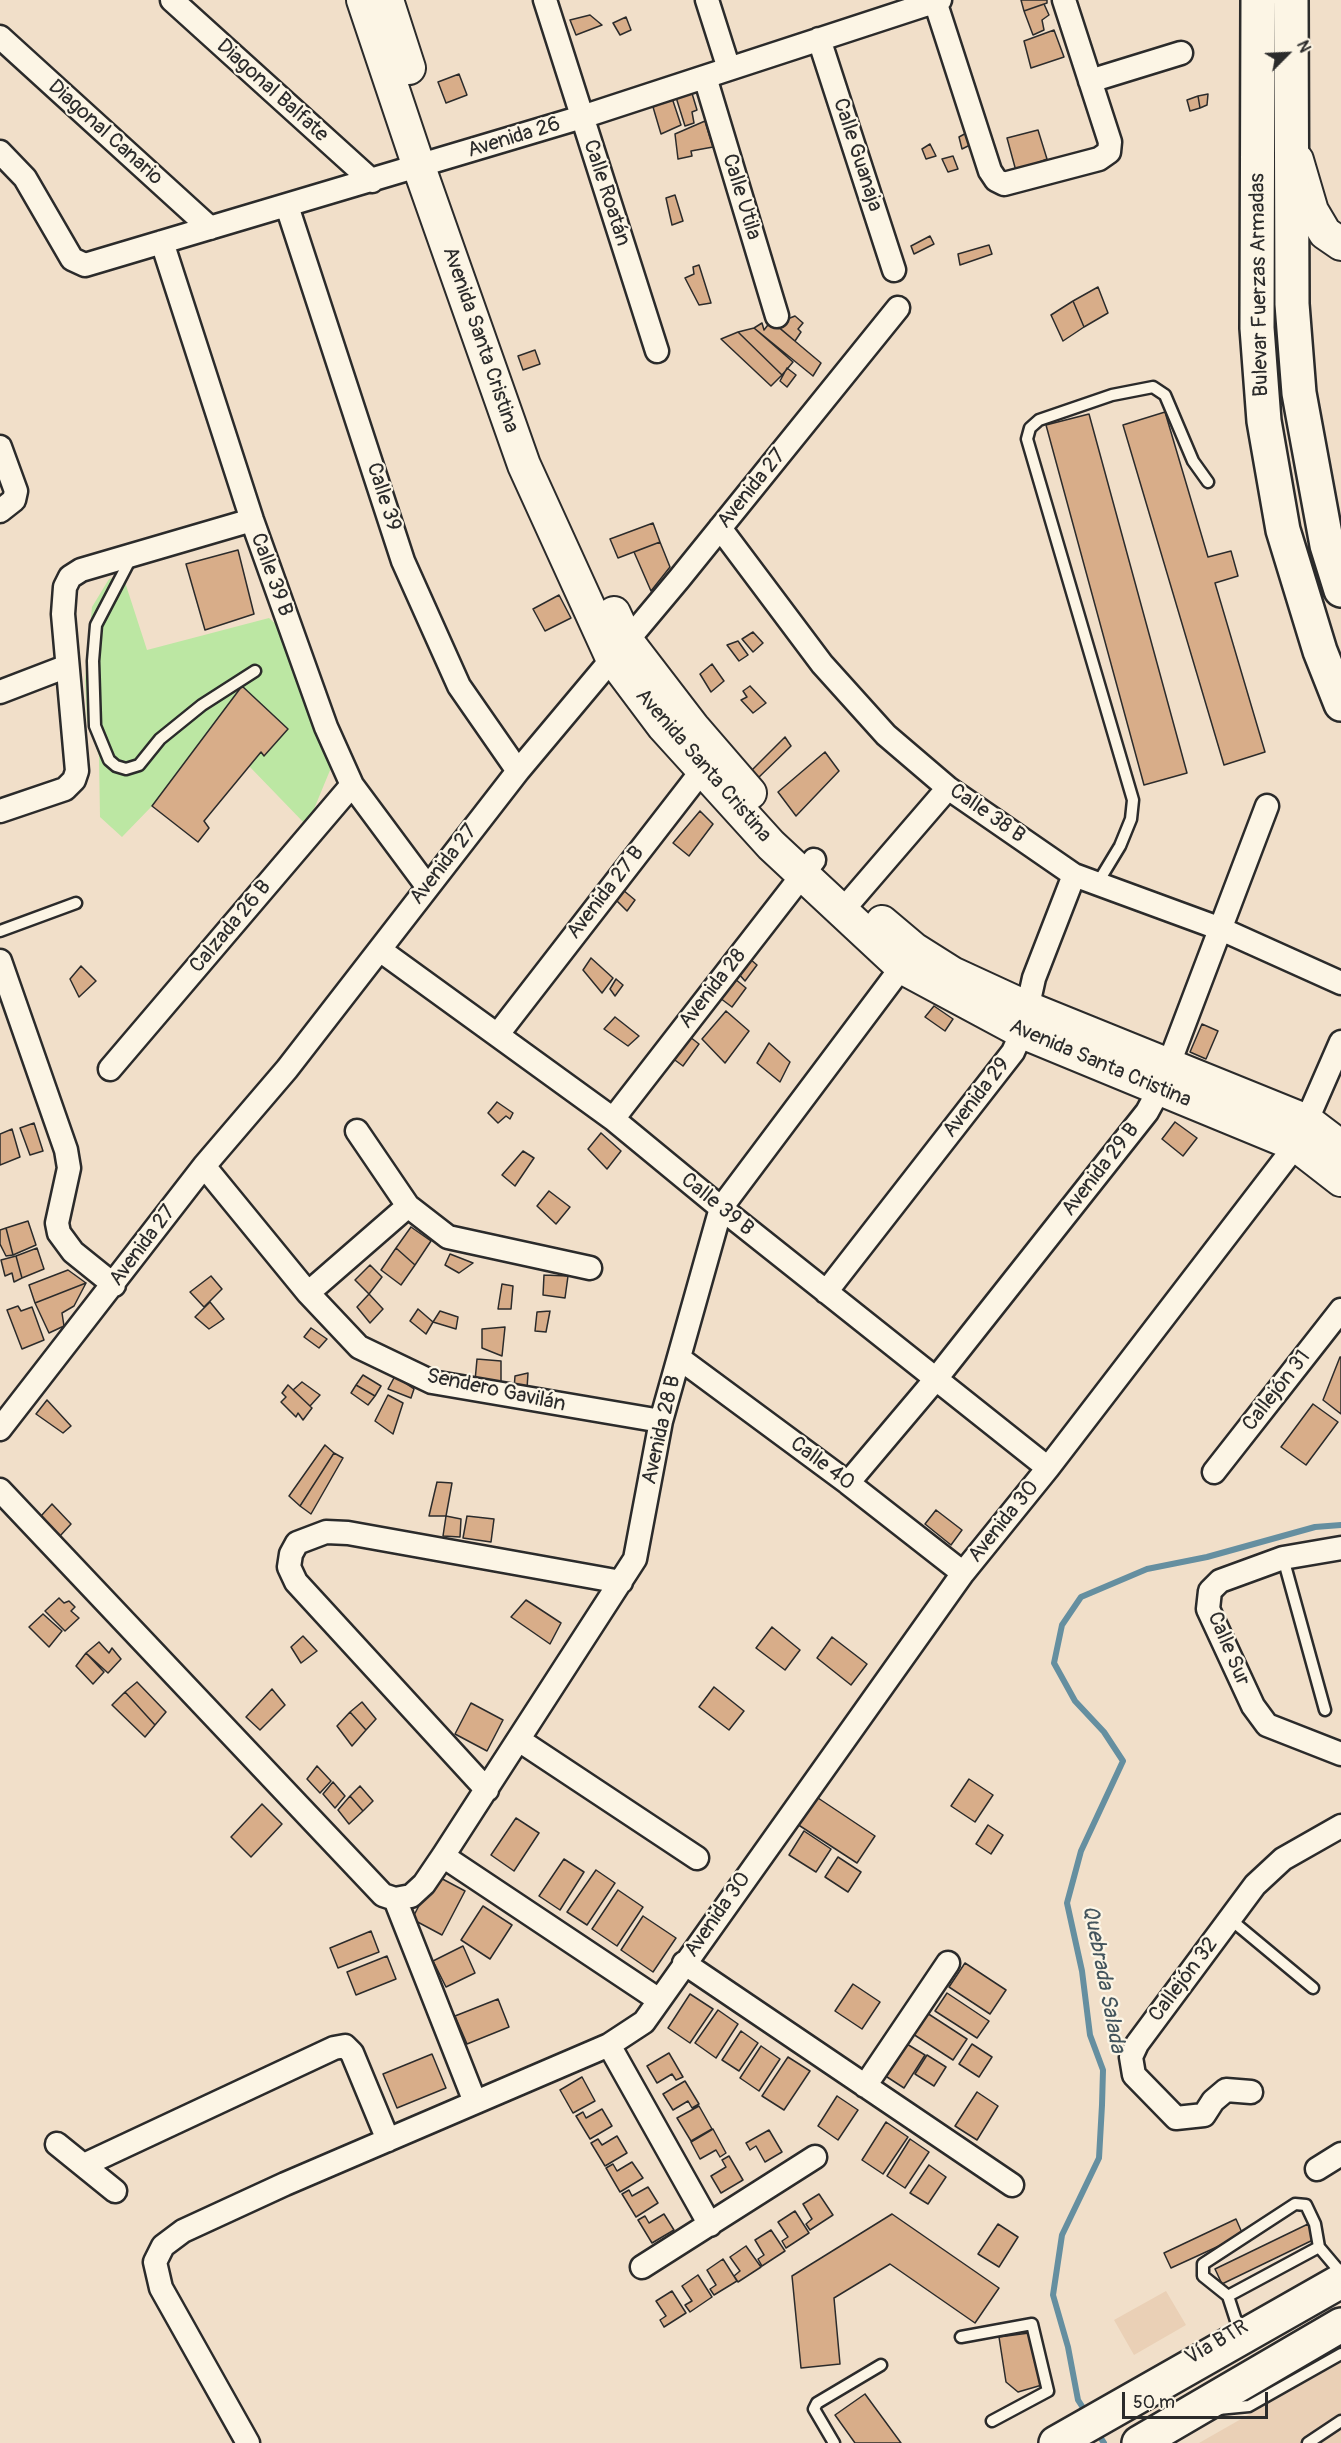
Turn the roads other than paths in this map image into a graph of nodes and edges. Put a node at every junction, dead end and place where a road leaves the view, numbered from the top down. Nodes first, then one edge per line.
1 (172, 0) edge
2 (363, 0) edge
3 (387, 0) edge
4 (544, 0) edge
5 (707, 0) edge
6 (1064, 0) edge
7 (1258, 0) edge
8 (1291, 0) edge
9 (938, 1) edge
10 (0, 38) edge
11 (819, 39) junction
12 (1180, 53) dead end
13 (729, 69) junction
14 (705, 77) junction
15 (1090, 81) junction
16 (582, 117) junction
17 (1292, 136) junction
18 (0, 152) edge
19 (428, 164) junction
20 (372, 181) junction
21 (287, 206) junction
22 (210, 228) junction
23 (162, 242) junction
24 (1341, 244) edge
25 (894, 270) dead end
26 (898, 308) dead end
27 (777, 316) dead end
28 (657, 351) dead end
29 (0, 447) edge
30 (1208, 482) dead end
31 (0, 511) edge
32 (252, 520) junction
33 (720, 528) junction
34 (132, 556) junction
35 (1341, 590) edge
36 (620, 649) junction
37 (65, 667) junction
38 (255, 671) dead end
39 (0, 692) edge
40 (1341, 704) edge
41 (708, 762) junction
42 (518, 771) junction
43 (352, 785) junction
44 (948, 788) junction
45 (1267, 806) dead end
46 (0, 811) edge
47 (808, 867) junction
48 (1074, 875) junction
49 (1097, 884) junction
50 (427, 886) junction
51 (76, 903) dead end
52 (848, 905) junction
53 (1221, 929) junction
54 (0, 931) edge
55 (380, 950) junction
56 (909, 959) junction
57 (0, 961) edge
58 (1341, 983) edge
59 (1025, 1020) junction
60 (498, 1034) junction
61 (1341, 1042) edge
62 (110, 1069) dead end
63 (1164, 1077) junction
64 (613, 1119) junction
65 (357, 1131) dead end
66 (1302, 1133) junction
67 (1341, 1147) edge
68 (204, 1167) junction
69 (1341, 1180) edge
70 (408, 1206) junction
71 (721, 1208) junction
72 (590, 1268) dead end
73 (114, 1285) junction
74 (826, 1292) junction
75 (308, 1293) junction
76 (1341, 1310) edge
77 (679, 1358) junction
78 (935, 1380) junction
79 (661, 1421) junction
80 (0, 1429) edge
81 (1048, 1468) junction
82 (1214, 1472) dead end
83 (848, 1483) junction
84 (0, 1490) edge
85 (1341, 1548) edge
86 (1283, 1558) junction
87 (963, 1572) junction
88 (621, 1582) junction
89 (1325, 1710) dead end
90 (519, 1740) junction
91 (1341, 1754) edge
92 (487, 1790) junction
93 (1341, 1826) edge
94 (444, 1856) junction
95 (697, 1858) dead end
96 (395, 1899) junction
97 (1230, 1919) junction
98 (684, 1963) junction
99 (948, 1963) dead end
100 (1312, 1988) dead end
101 (659, 2000) junction
102 (609, 2045) junction
103 (865, 2086) junction
104 (1251, 2092) dead end
105 (475, 2102) junction
106 (388, 2139) junction
107 (57, 2144) dead end
108 (1341, 2154) edge
109 (815, 2157) dead end
110 (84, 2165) junction
111 (1317, 2169) dead end
112 (1012, 2185) dead end
113 (115, 2192) dead end
114 (710, 2225) junction
115 (1319, 2247) junction
116 (642, 2267) dead end
117 (1341, 2273) edge
118 (1341, 2281) edge
119 (1341, 2295) edge
120 (1228, 2296) junction
121 (1341, 2325) edge
122 (961, 2337) dead end
123 (1241, 2338) junction
124 (1341, 2354) edge
125 (881, 2365) dead end
126 (1187, 2391) junction
127 (992, 2421) dead end
128 (1341, 2421) edge
129 (1144, 2440) edge
130 (248, 2443) edge
131 (834, 2443) edge
132 (1056, 2443) edge
133 (1308, 2443) edge

1 - 20 street, Diagonal Balfate
2 - 19 street, Avenida Santa Cristina
3 - 19 street, Avenida Santa Cristina
4 - 16 street, Calle Roatán
5 - 13 street
6 - 15 street
7 - 40 main road, Bulevar Fuerzas Armadas
8 - 17 main road, Bulevar Fuerzas Armadas
9 - 11 street, Avenida 26
9 - 15 street
10 - 22 street, Diagonal Canario
11 - 13 street, Avenida 26
11 - 25 street, Calle Guanaja
12 - 15 street
13 - 14 street, Avenida 26
14 - 16 street, Avenida 26
14 - 27 street, Calle Utila
16 - 19 street, Avenida 26
16 - 28 street, Calle Roatán
17 - 24 street
17 - 35 main road, Bulevar Fuerzas Armadas
18 - 23 street, Avenida 26
19 - 20 street, Avenida 26
19 - 36 street, Avenida Santa Cristina
20 - 21 street, Avenida 26
21 - 22 street, Avenida 26
21 - 42 street, Calle 39
22 - 23 street, Avenida 26
23 - 32 street, Calle 39 B
26 - 33 street, Avenida 27
29 - 31 street
30 - 49 lane
32 - 34 street
32 - 43 street, Calle 39 B
33 - 36 street, Avenida 27
33 - 44 street, Calle 38 B
34 - 37 street
34 - 38 lane
36 - 41 street, Avenida Santa Cristina
36 - 42 street, Avenida 27
37 - 39 street
37 - 46 street
41 - 47 street, Avenida Santa Cristina
41 - 60 street, Avenida 27 B
42 - 50 street, Avenida 27
43 - 50 street, Calle 39 B
43 - 62 street, Calzada 26 B
44 - 48 street, Calle 38 B
44 - 52 street
45 - 53 street, Avenida 29 B
47 - 52 street, Avenida Santa Cristina
47 - 64 street, Avenida 28
48 - 49 street, Calle 38 B
48 - 59 street, Avenida 29
49 - 53 street, Calle 38 B
50 - 55 street, Avenida 27
51 - 54 lane
52 - 56 street, Avenida Santa Cristina
53 - 58 street, Calle 38 B
53 - 63 street, Avenida 29 B
55 - 60 street, Calle 39 B
55 - 68 street, Avenida 27
56 - 59 street, Avenida Santa Cristina
56 - 71 street, Avenida 28 B
57 - 73 street
59 - 63 street, Avenida Santa Cristina
59 - 74 street, Avenida 29
60 - 64 street, Calle 39 B
61 - 66 street, Avenida 30
63 - 66 street, Avenida Santa Cristina
63 - 78 street, Avenida 29 B
64 - 71 street, Calle 39 B
65 - 70 street
66 - 67 street, Avenida Santa Cristina
66 - 69 street, Avenida Santa Cristina
66 - 81 street, Avenida 30
68 - 73 street, Avenida 27
68 - 75 street, Sendero Gavilán
70 - 72 street
70 - 75 street
71 - 74 street, Calle 39 B
71 - 77 street, Avenida 28 B
73 - 80 street, Avenida 27
74 - 78 street, Calle 39 B
75 - 79 street, Sendero Gavilán
76 - 82 street, Callejón 31
77 - 79 street, Avenida 28 B
77 - 83 street, Calle 40
78 - 81 street, Calle 39 B
78 - 83 street, Avenida 29 B
79 - 88 street, Avenida 28 B
81 - 87 street, Avenida 30
83 - 87 street, Calle 40
84 - 96 street
85 - 86 street, Calle Sur
86 - 89 lane
86 - 91 street, Calle Sur
87 - 98 street, Avenida 30
88 - 90 street, Avenida 28 B
88 - 92 street
90 - 92 street, Avenida 28 B
90 - 95 street
92 - 94 street, Avenida 28 B
93 - 97 street, Callejón 32
94 - 96 street, Avenida 28 B
94 - 101 street
96 - 105 street
97 - 100 lane
97 - 104 street, Callejón 32
98 - 101 street, Avenida 30
98 - 103 street
99 - 103 street
101 - 102 street, Avenida 30
102 - 105 street, Avenida 30
102 - 114 street
103 - 112 street
105 - 106 street, Avenida 30
106 - 110 street
106 - 130 street, Avenida 30
107 - 110 street
108 - 111 street
109 - 114 street
110 - 113 street
114 - 116 street
115 - 117 lane
115 - 120 lane
115 - 120 lane
118 - 123 main road
119 - 126 lane, Vía BTR
120 - 123 lane
121 - 126 main road
122 - 127 lane
123 - 132 main road
124 - 126 lane
125 - 131 lane
126 - 129 main road
128 - 133 lane

